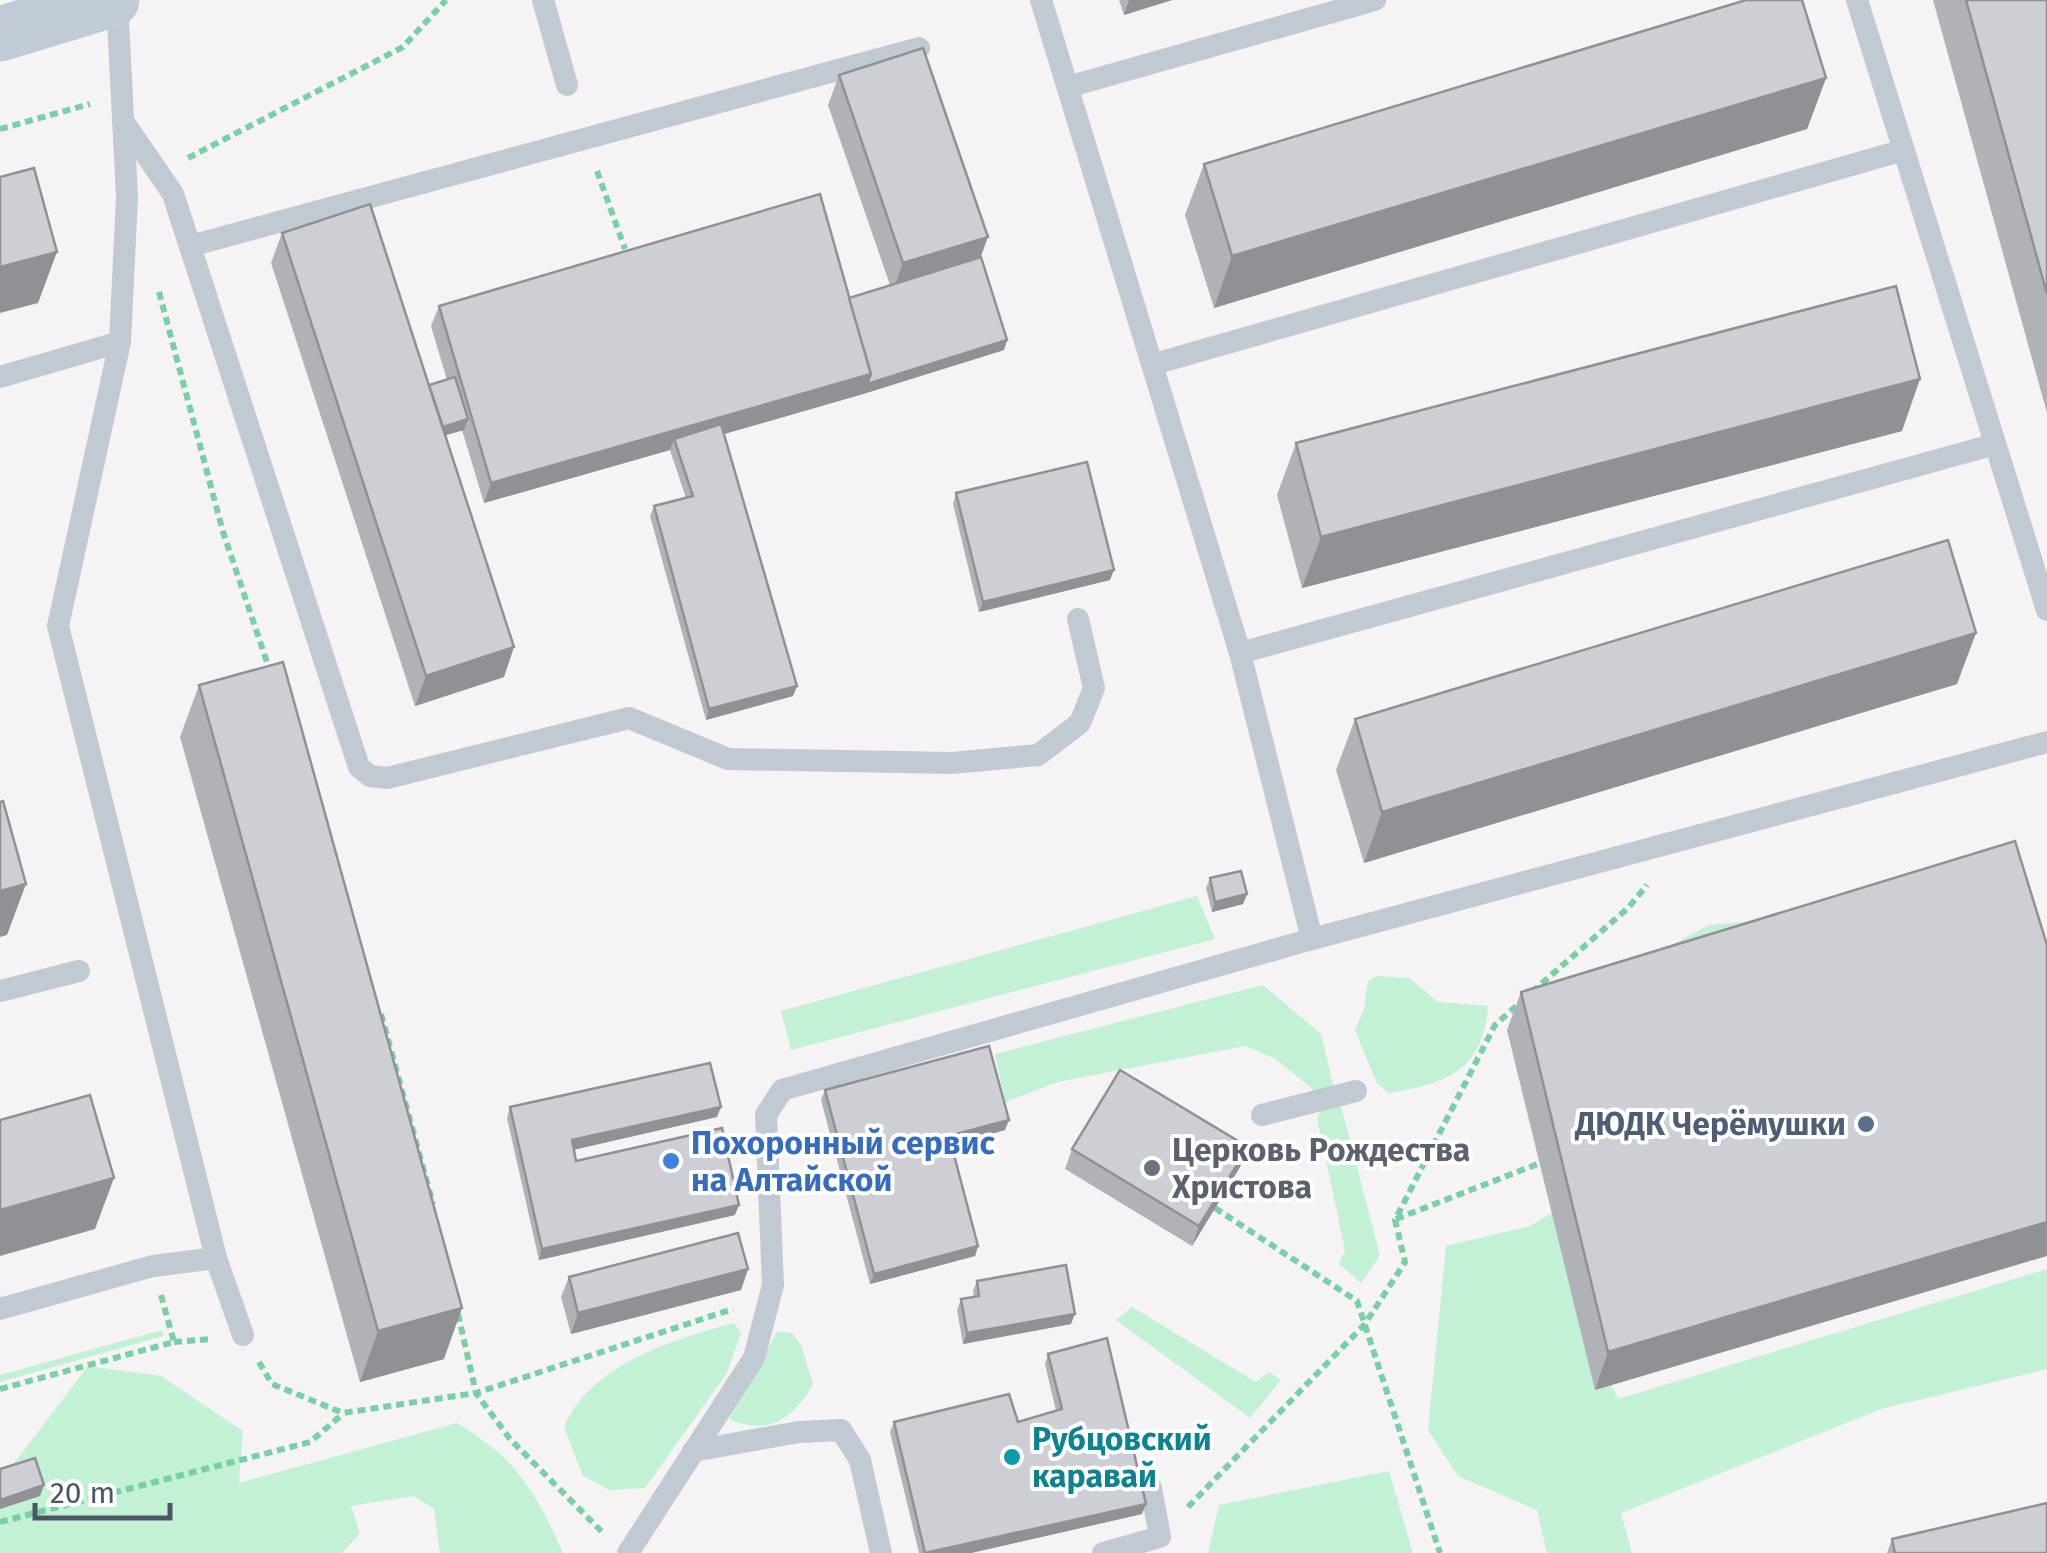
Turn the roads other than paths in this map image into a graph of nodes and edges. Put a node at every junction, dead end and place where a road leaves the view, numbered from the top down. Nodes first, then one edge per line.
1 (543, 0) edge
2 (1041, 0) edge
3 (1375, 0) edge
4 (1857, 0) edge
5 (98, 3) edge
6 (0, 34) edge
7 (919, 48) edge
8 (567, 85) dead end
9 (1071, 86) junction
10 (123, 120) junction
11 (1904, 150) junction
12 (190, 246) junction
13 (120, 342) junction
14 (1154, 364) junction
15 (0, 377) edge
16 (1992, 445) junction
17 (2047, 610) edge
18 (1078, 618) dead end
19 (1240, 653) junction
20 (2047, 742) edge
21 (1312, 939) junction
22 (79, 971) dead end
23 (0, 991) edge
24 (1356, 1091) dead end
25 (1262, 1115) dead end
26 (216, 1258) junction
27 (0, 1309) edge
28 (242, 1336) road end
29 (693, 1452) junction
30 (1151, 1488) dead end
31 (619, 1547) edge
32 (880, 1553) edge
33 (1103, 1553) edge

1 - 8 lane
2 - 9 lane
3 - 9 lane
4 - 11 lane
5 - 6 main road
5 - 10 lane
7 - 12 lane
9 - 14 lane
10 - 12 lane
10 - 13 lane
11 - 14 lane
11 - 16 lane
12 - 18 lane
13 - 15 lane
13 - 26 lane
14 - 19 lane
16 - 17 lane
16 - 19 lane
19 - 21 lane
20 - 21 lane
21 - 29 lane
22 - 23 lane
24 - 25 lane
26 - 27 lane
26 - 28 lane
29 - 31 lane
29 - 32 lane
30 - 33 lane

